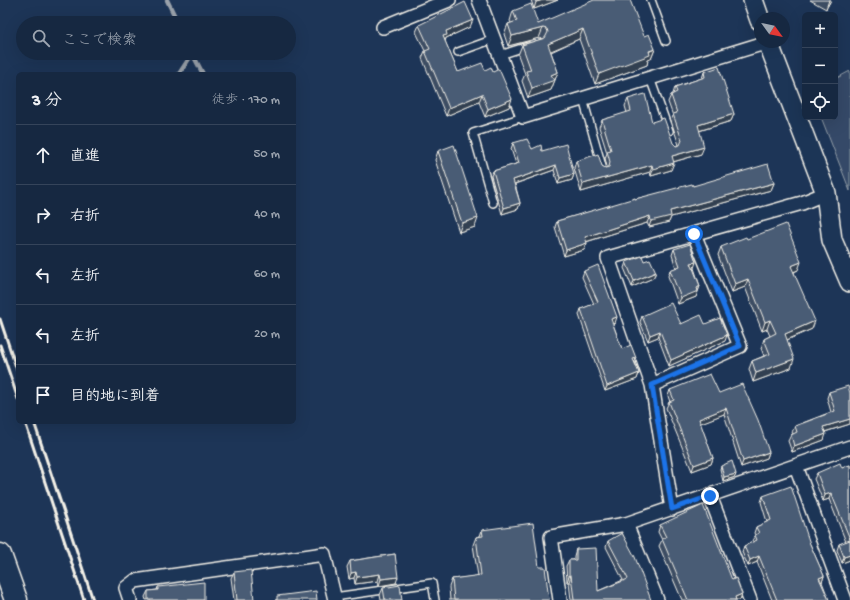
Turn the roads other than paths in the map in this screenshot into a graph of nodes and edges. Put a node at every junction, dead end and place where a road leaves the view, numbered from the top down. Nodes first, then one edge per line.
1 (449, 0) edge
2 (479, 0) edge
3 (651, 0) edge
4 (753, 0) edge
5 (757, 12) edge
6 (384, 27) dead end
7 (494, 39) junction
8 (666, 41) dead end
9 (533, 45) edge
10 (754, 46) edge
11 (770, 48) edge
12 (458, 52) dead end
13 (500, 55) junction
14 (650, 78) junction
15 (583, 99) junction
16 (523, 117) junction
17 (672, 141) edge
18 (603, 170) edge
19 (826, 193) junction
20 (493, 203) dead end
21 (694, 234) junction
22 (850, 282) edge
23 (652, 385) junction
24 (850, 447) edge
25 (796, 466) junction
26 (710, 496) junction
27 (672, 509) junction
28 (626, 524) junction
29 (0, 555) edge
30 (335, 598) edge
31 (16, 600) edge
32 (130, 600) edge
33 (435, 600) edge
34 (560, 600) edge
35 (657, 600) edge
36 (750, 600) edge
37 (845, 600) edge

1 - 6 street
2 - 7 street
3 - 8 lane
4 - 5 main road
7 - 12 lane
7 - 13 street
9 - 13 lane
10 - 14 street
11 - 19 main road
13 - 16 street
14 - 15 street
14 - 17 lane
15 - 16 street
15 - 18 lane
16 - 20 lane
19 - 21 street
19 - 22 main road
21 - 23 street
21 - 23 street
23 - 27 street
24 - 25 street
25 - 26 street
25 - 37 street
26 - 27 street
26 - 36 street
27 - 28 street
28 - 34 street
28 - 35 street
29 - 31 highway
30 - 32 street
30 - 33 lane

